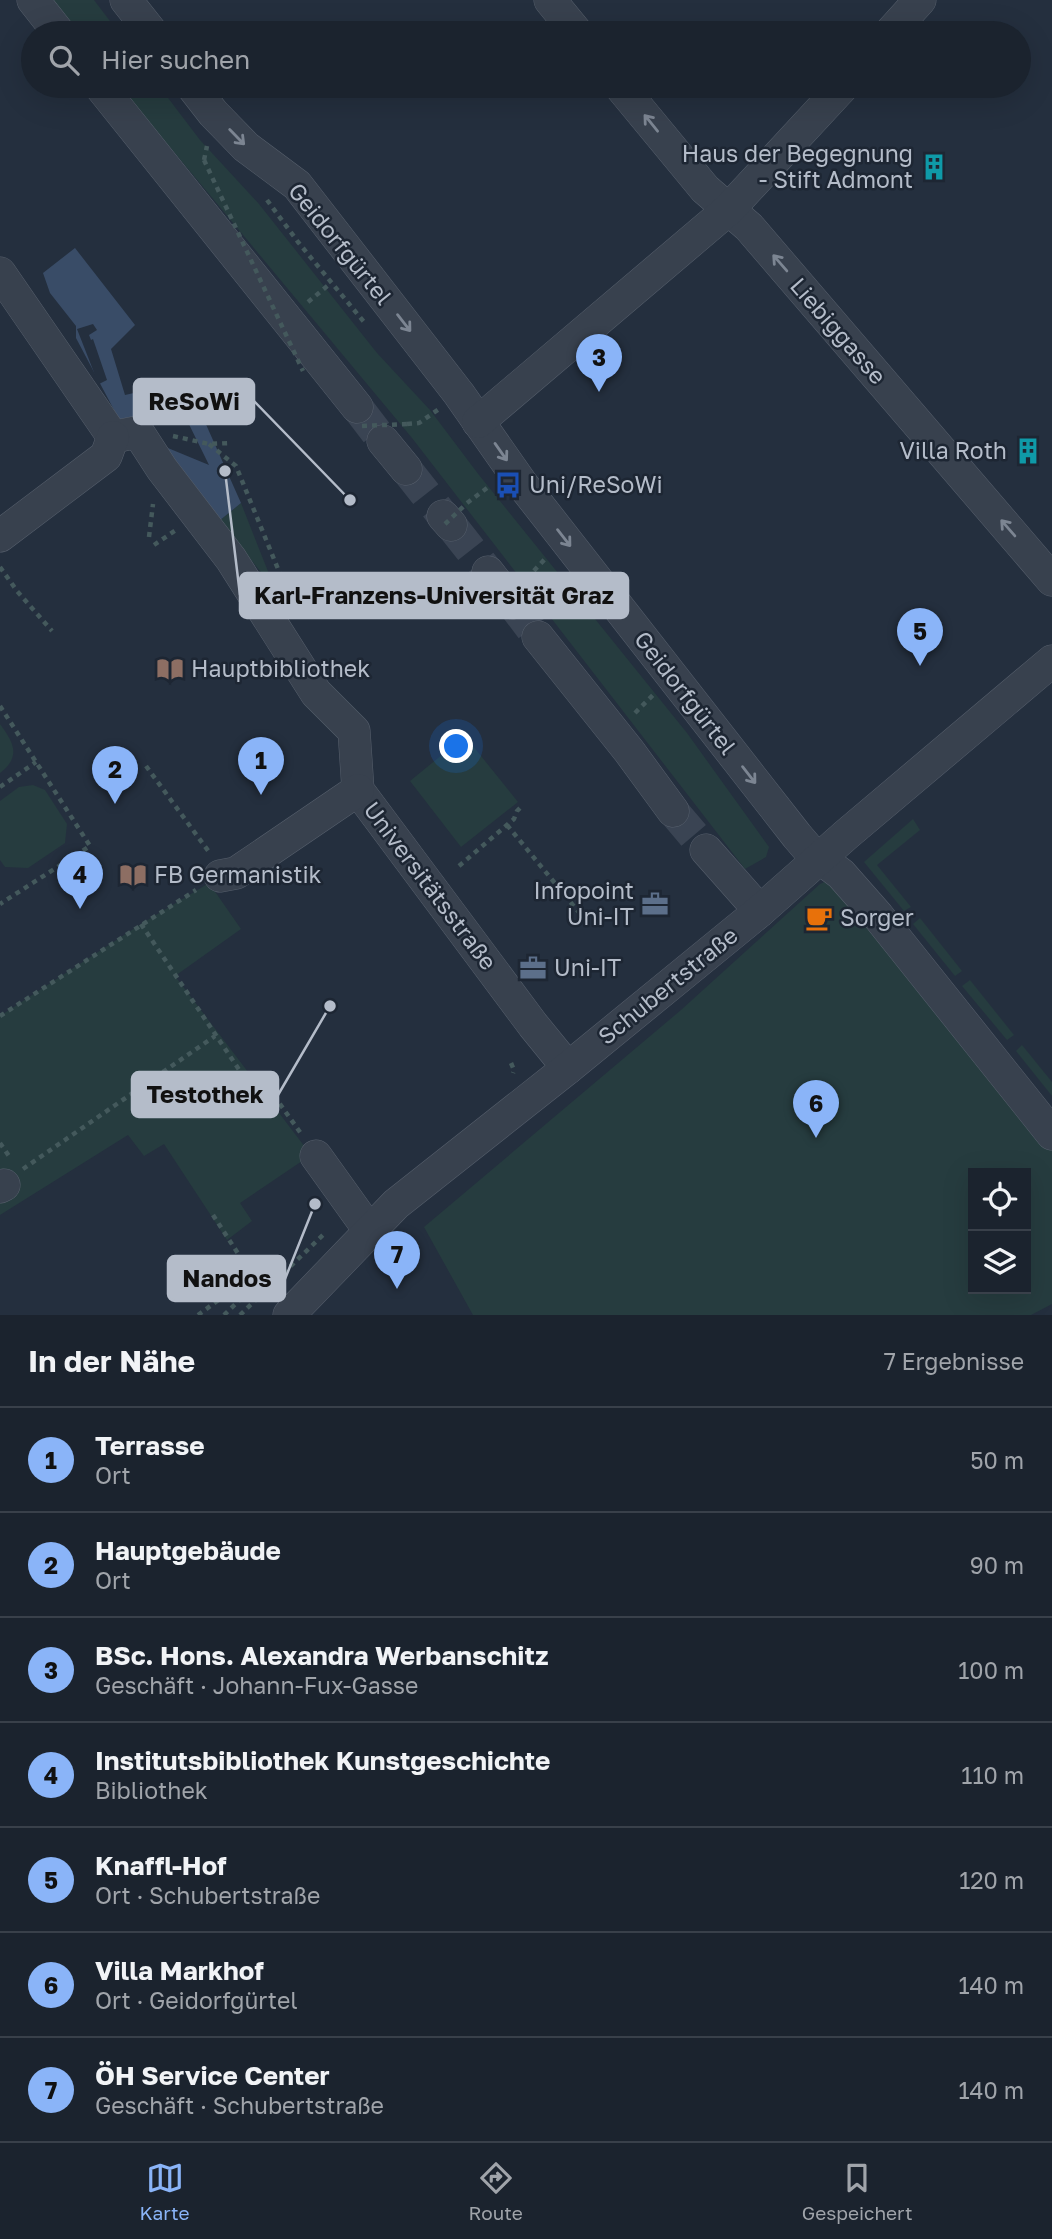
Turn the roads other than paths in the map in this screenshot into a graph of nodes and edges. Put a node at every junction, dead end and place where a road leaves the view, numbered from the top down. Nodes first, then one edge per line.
1 (33, 0) edge
2 (126, 0) edge
3 (550, 0) edge
4 (920, 0) edge
5 (50, 21) edge
6 (143, 21) edge
7 (567, 21) edge
8 (901, 21) edge
9 (109, 98) edge
10 (201, 98) edge
11 (630, 98) edge
12 (832, 98) edge
13 (729, 209) junction
14 (0, 272) edge
15 (478, 422) junction
16 (113, 437) junction
17 (405, 469) tunnel mouth
18 (0, 536) edge
19 (488, 572) tunnel mouth
20 (1052, 580) edge
21 (518, 592) tunnel mouth
22 (538, 637) tunnel mouth
23 (1052, 661) edge
24 (358, 790) junction
25 (673, 811) tunnel mouth
26 (706, 850) tunnel mouth
27 (819, 857) junction
28 (215, 864) road end
29 (760, 911) junction
30 (568, 1069) junction
31 (1052, 1134) edge
32 (316, 1156) road end
33 (369, 1230) junction
34 (289, 1315) edge

1 - 5 street
2 - 6 street
3 - 7 street
4 - 8 street
9 - 17 street
10 -> 15 street, Geidorfgürtel
13 -> 11 street, Liebiggasse
12 - 13 street
13 - 15 street
20 -> 13 street, Liebiggasse
14 - 16 street
15 -> 27 street, Geidorfgürtel
16 - 18 street
16 - 24 street, Universitätsstraße
19 - 21 street
22 - 25 street
23 - 27 street, Schubertstraße
24 - 28 street
24 - 30 street, Universitätsstraße
26 - 29 street
27 - 29 street, Schubertstraße
27 - 31 street, Geidorfgürtel
29 - 30 street, Schubertstraße
30 - 33 street, Schubertstraße
32 - 33 street
33 - 34 street, Schubertstraße

